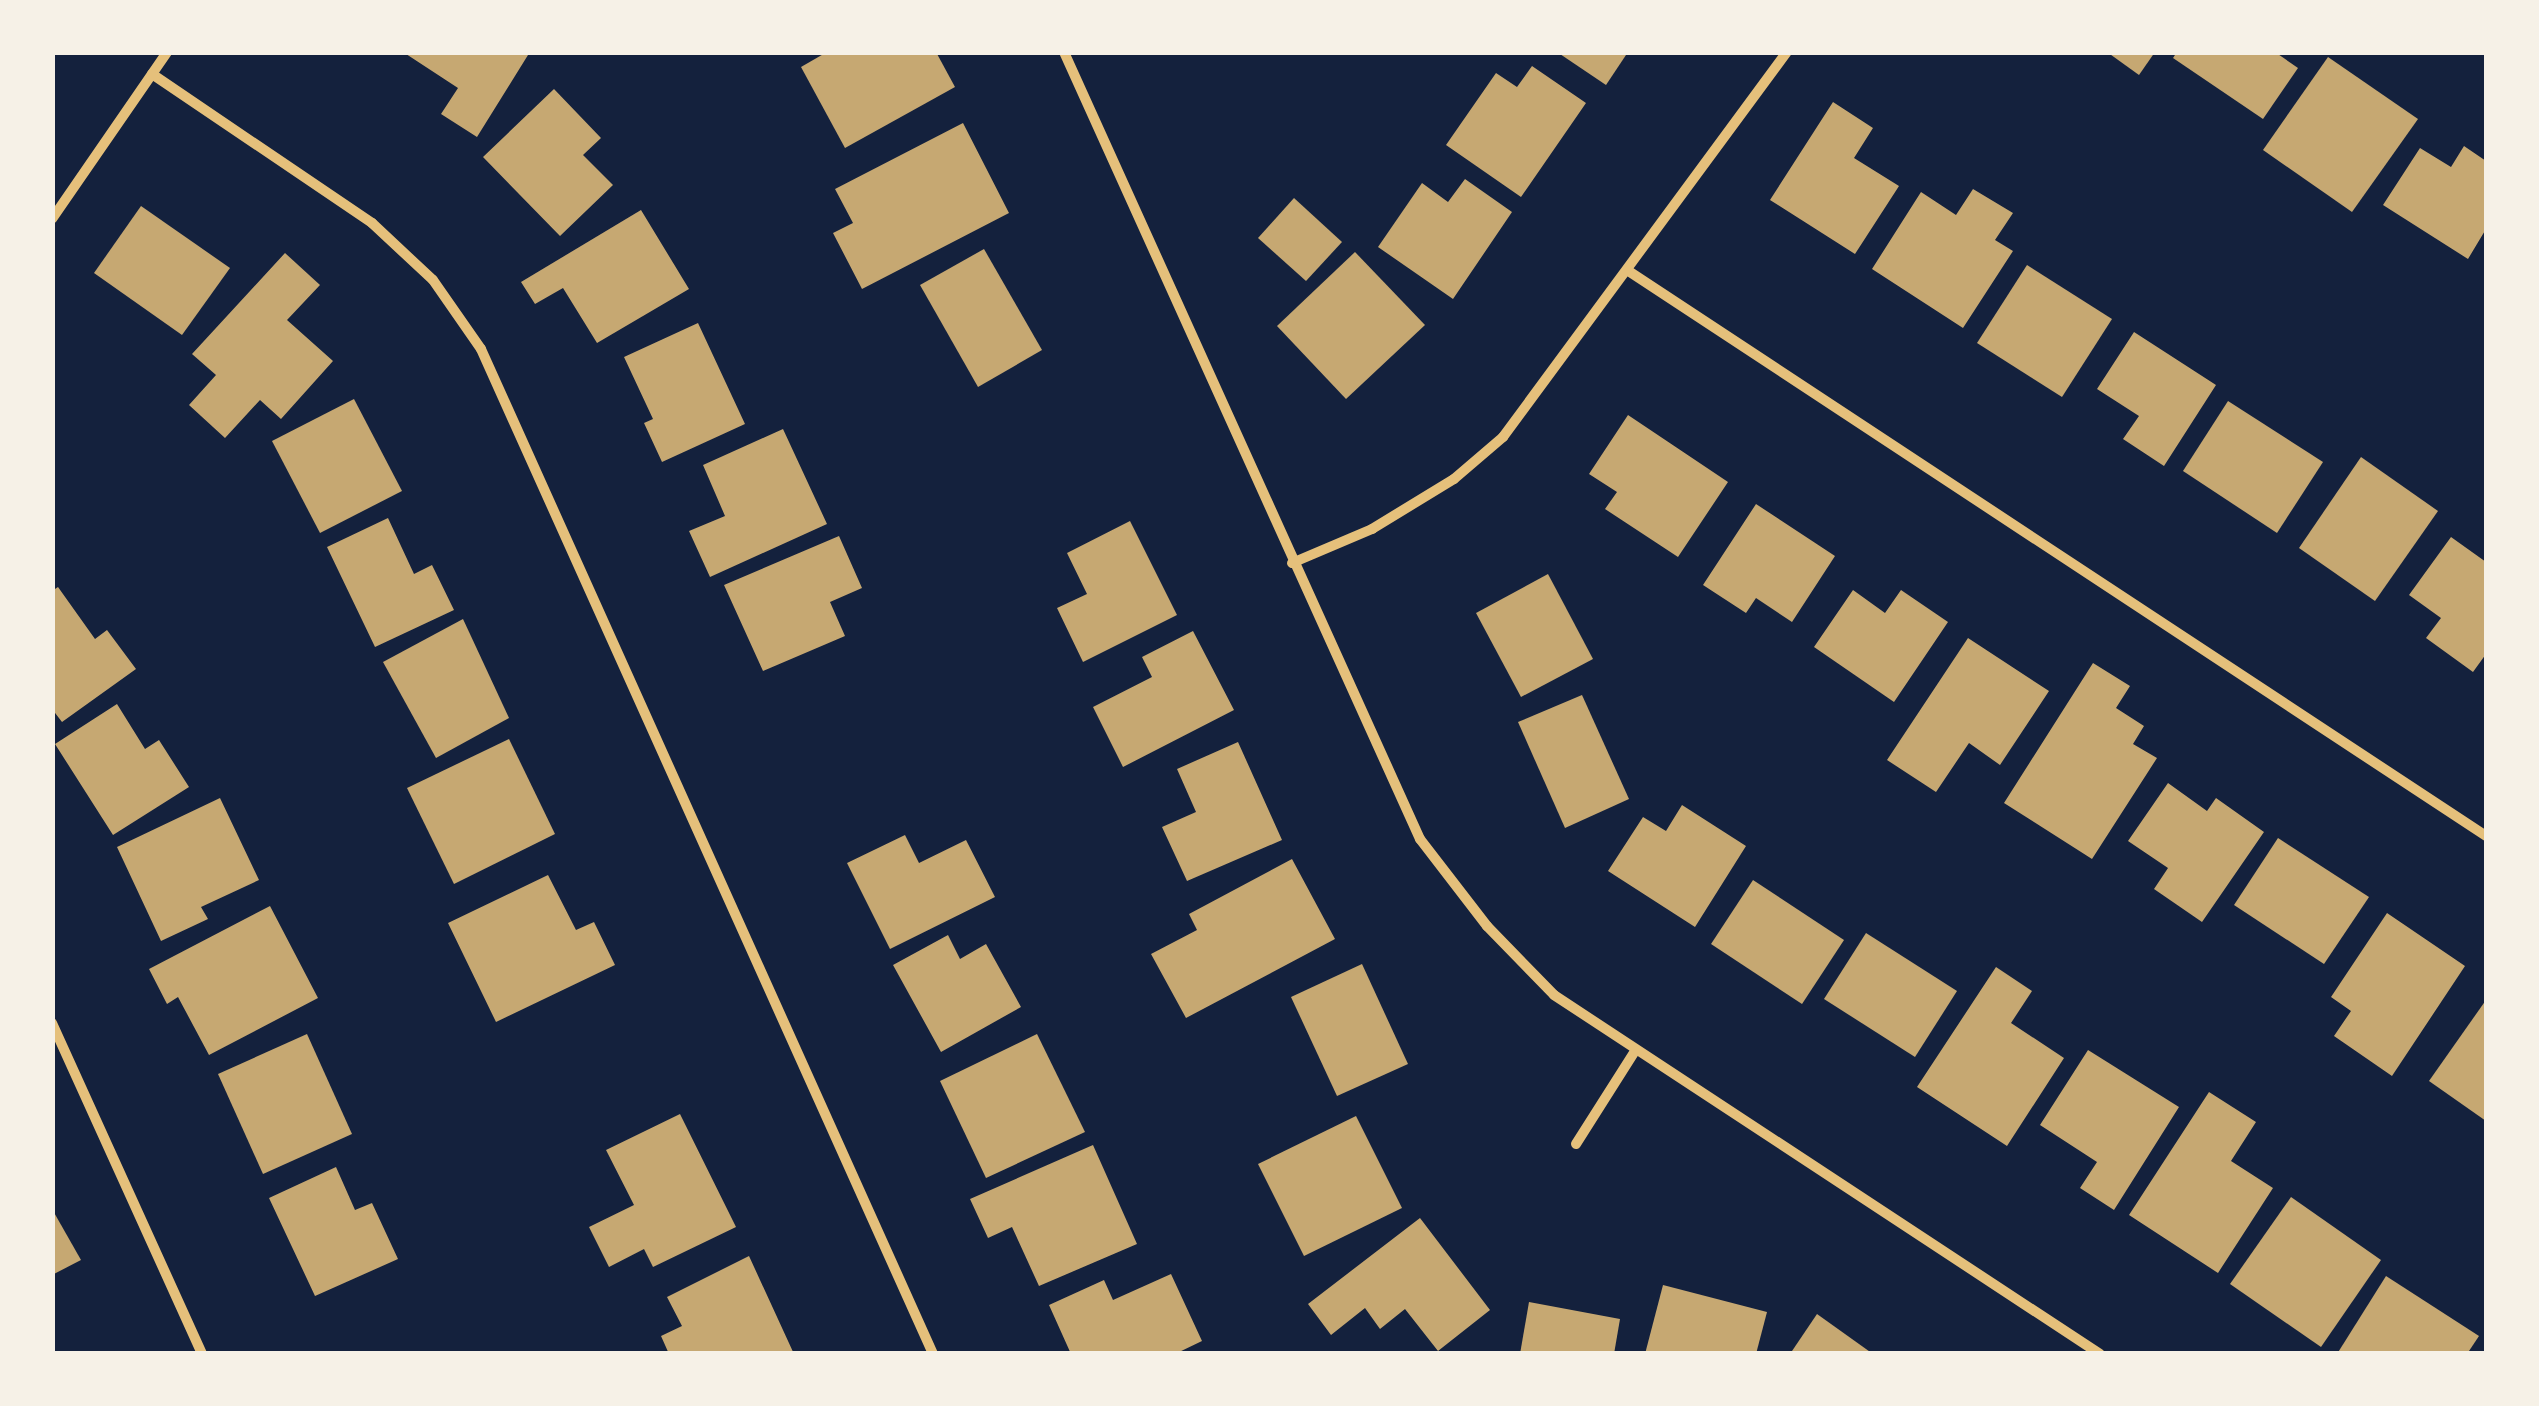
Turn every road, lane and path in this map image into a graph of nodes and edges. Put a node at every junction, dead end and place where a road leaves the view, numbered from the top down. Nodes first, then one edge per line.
1 (167, 52) edge
2 (1064, 52) edge
3 (1787, 52) edge
4 (152, 74) junction
5 (52, 219) edge
6 (1630, 272) junction
7 (1292, 563) junction
8 (2486, 836) edge
9 (52, 1023) edge
10 (1635, 1051) junction
11 (1576, 1144) dead end
12 (202, 1354) edge
13 (933, 1354) edge
14 (2100, 1354) edge

1 - 4 street
2 - 7 street
3 - 6 street
4 - 5 street
4 - 13 street
6 - 7 street
6 - 8 street
7 - 10 street
9 - 12 street
10 - 11 street
10 - 14 street

